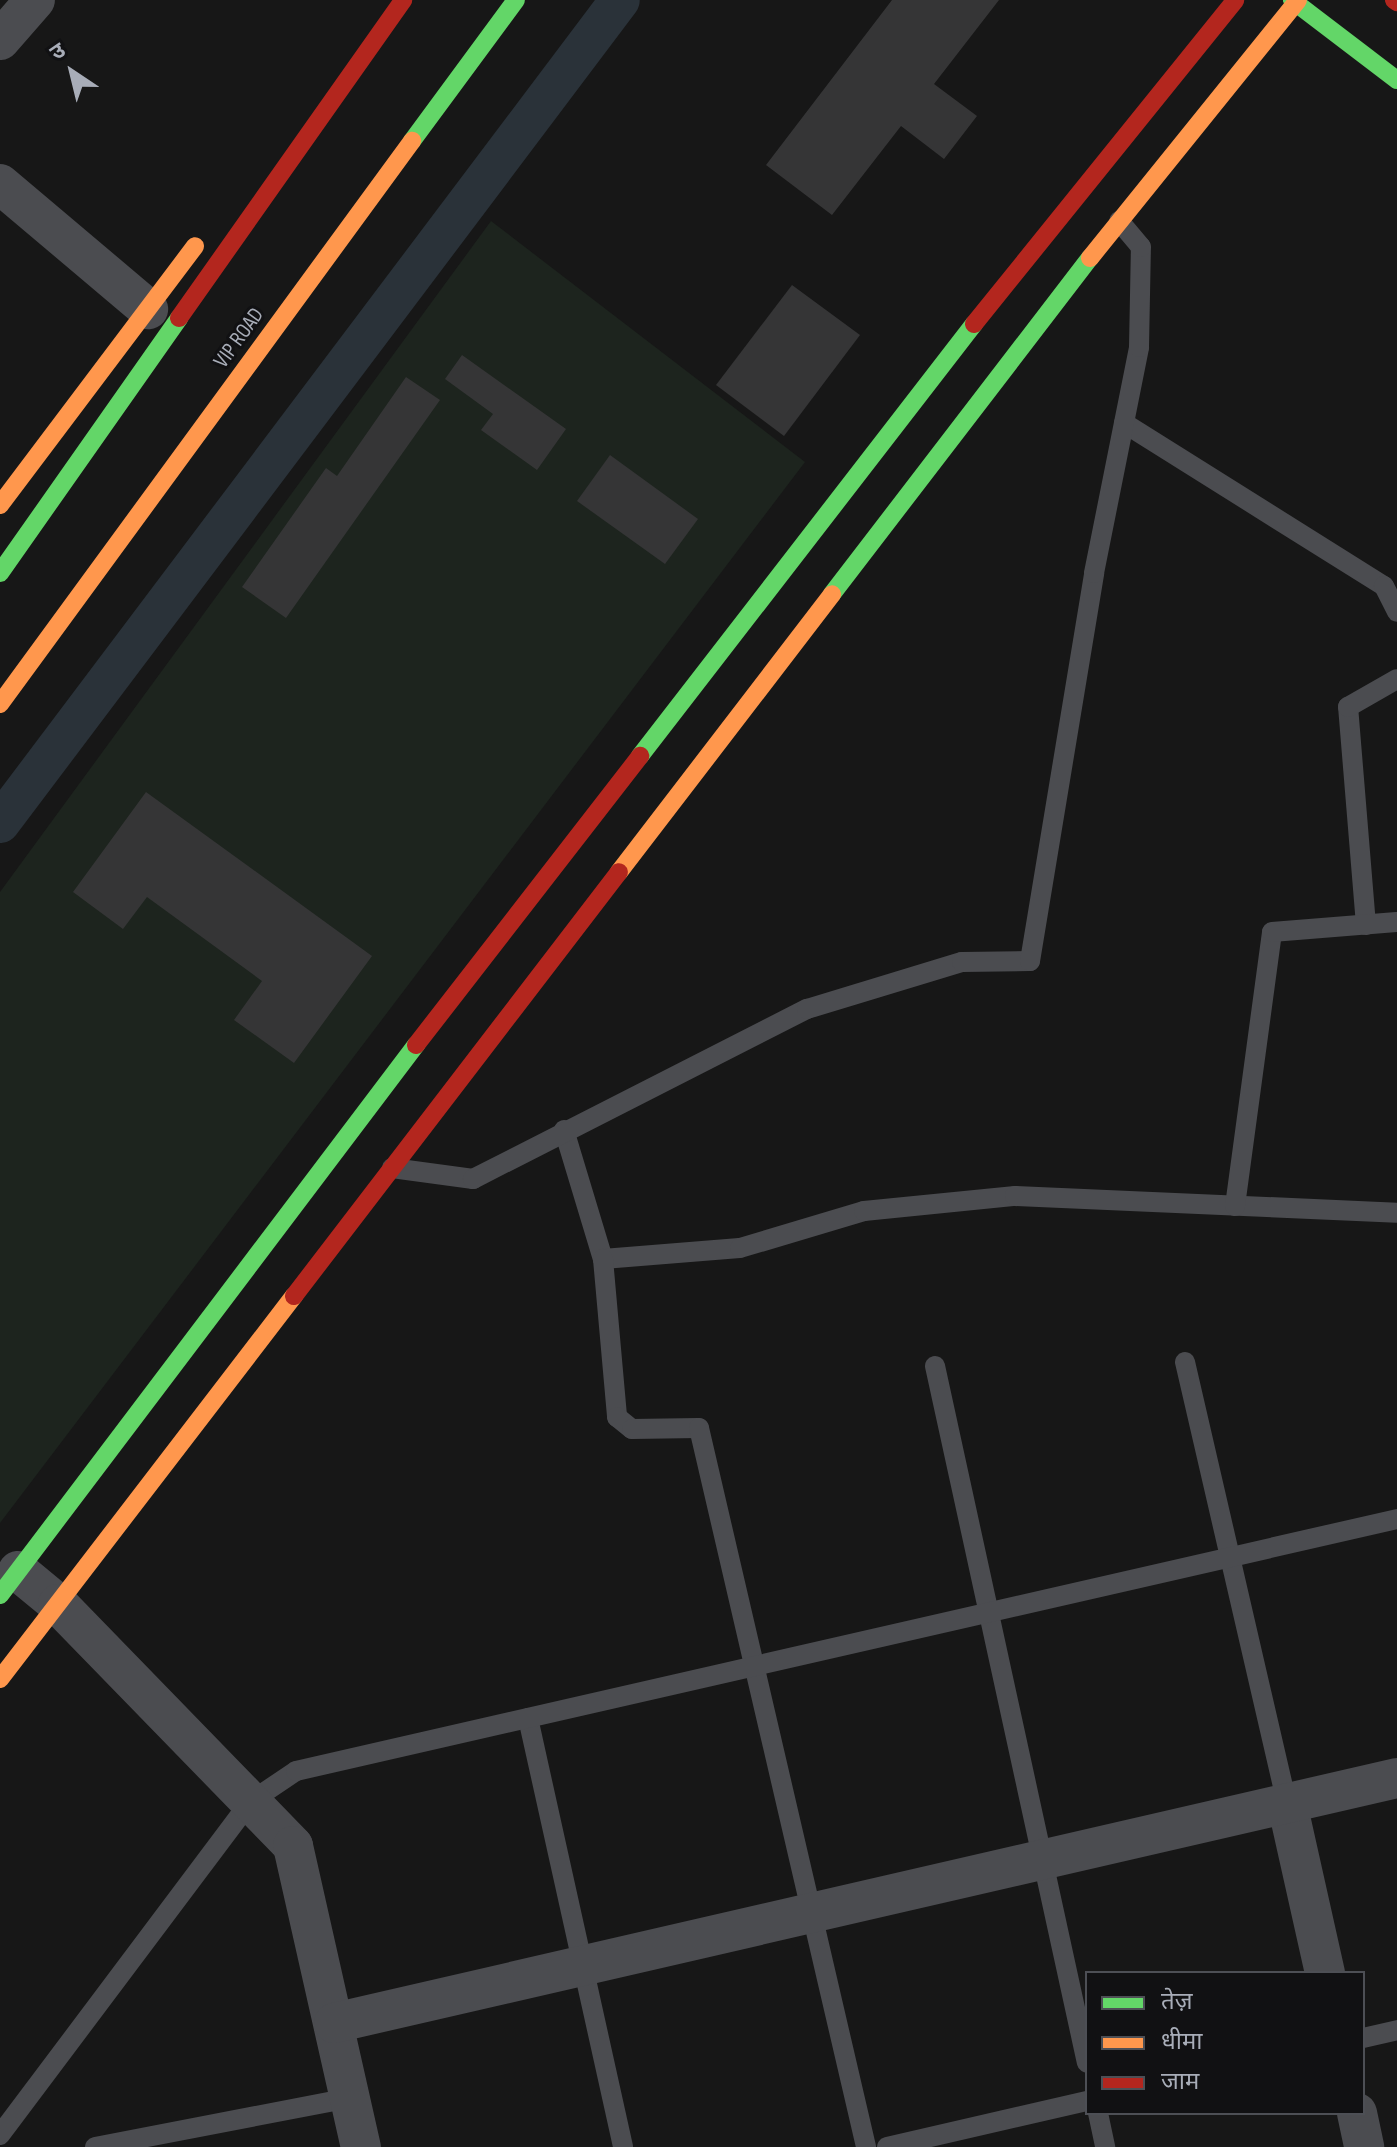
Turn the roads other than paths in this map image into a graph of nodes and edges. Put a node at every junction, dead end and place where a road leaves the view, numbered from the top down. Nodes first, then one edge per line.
1 (35, 0) edge
2 (403, 0) edge
3 (516, 0) edge
4 (1235, 0) edge
5 (1295, 2) edge
6 (0, 40) edge
7 (1397, 80) edge
8 (0, 184) edge
9 (1119, 221) junction
10 (203, 235) dead end
11 (148, 309) junction
12 (1124, 423) junction
13 (0, 505) edge
14 (0, 573) edge
15 (1397, 612) edge
16 (1397, 679) edge
17 (0, 704) edge
18 (1397, 922) edge
19 (1366, 925) junction
20 (564, 1130) junction
21 (392, 1168) junction
22 (1235, 1206) junction
23 (1397, 1213) edge
24 (603, 1259) junction
25 (1185, 1362) dead end
26 (935, 1366) dead end
27 (1397, 1519) edge
28 (1230, 1559) junction
29 (9, 1583) edge
30 (58, 1604) junction
31 (989, 1614) junction
32 (755, 1667) junction
33 (0, 1679) edge
34 (528, 1718) junction
35 (1397, 1778) edge
36 (250, 1802) junction
37 (1287, 1803) junction
38 (1043, 1859) junction
39 (812, 1913) junction
40 (583, 1965) junction
41 (1325, 1971) edge
42 (334, 2023) junction
43 (1397, 2030) edge
44 (1365, 2038) edge
45 (1085, 2054) edge
46 (350, 2098) junction
47 (1085, 2101) edge
48 (1098, 2115) edge
49 (1357, 2115) edge
50 (4, 2130) edge
51 (12, 2147) edge
52 (95, 2147) edge
53 (361, 2147) edge
54 (623, 2147) edge
55 (866, 2147) edge
56 (887, 2147) edge
57 (1105, 2147) edge
58 (1364, 2147) edge

1 - 6 street
2 - 14 street
3 - 17 street, VIP ROAD
4 - 29 street
5 - 7 street
5 - 9 street
8 - 11 street
9 - 12 lane
9 - 21 street
10 - 11 street
11 - 13 street
12 - 15 lane
12 - 20 lane
16 - 19 lane
18 - 19 lane
19 - 22 lane
20 - 21 lane
20 - 24 lane
21 - 30 street
22 - 23 lane
22 - 24 lane
24 - 32 lane
25 - 28 lane
26 - 31 lane
27 - 28 lane
28 - 31 lane
28 - 37 lane
29 - 30 street
30 - 33 street
30 - 36 street
31 - 32 lane
31 - 38 lane
32 - 34 lane
32 - 39 lane
34 - 36 lane
34 - 40 lane
35 - 37 street
36 - 42 street
36 - 50 lane
37 - 38 street
37 - 41 street
38 - 39 street
38 - 45 lane
39 - 40 street
39 - 55 lane
40 - 42 street
40 - 54 lane
42 - 46 street
43 - 44 lane
46 - 52 lane
46 - 53 street
47 - 56 lane
48 - 57 lane
49 - 58 street
50 - 51 lane

